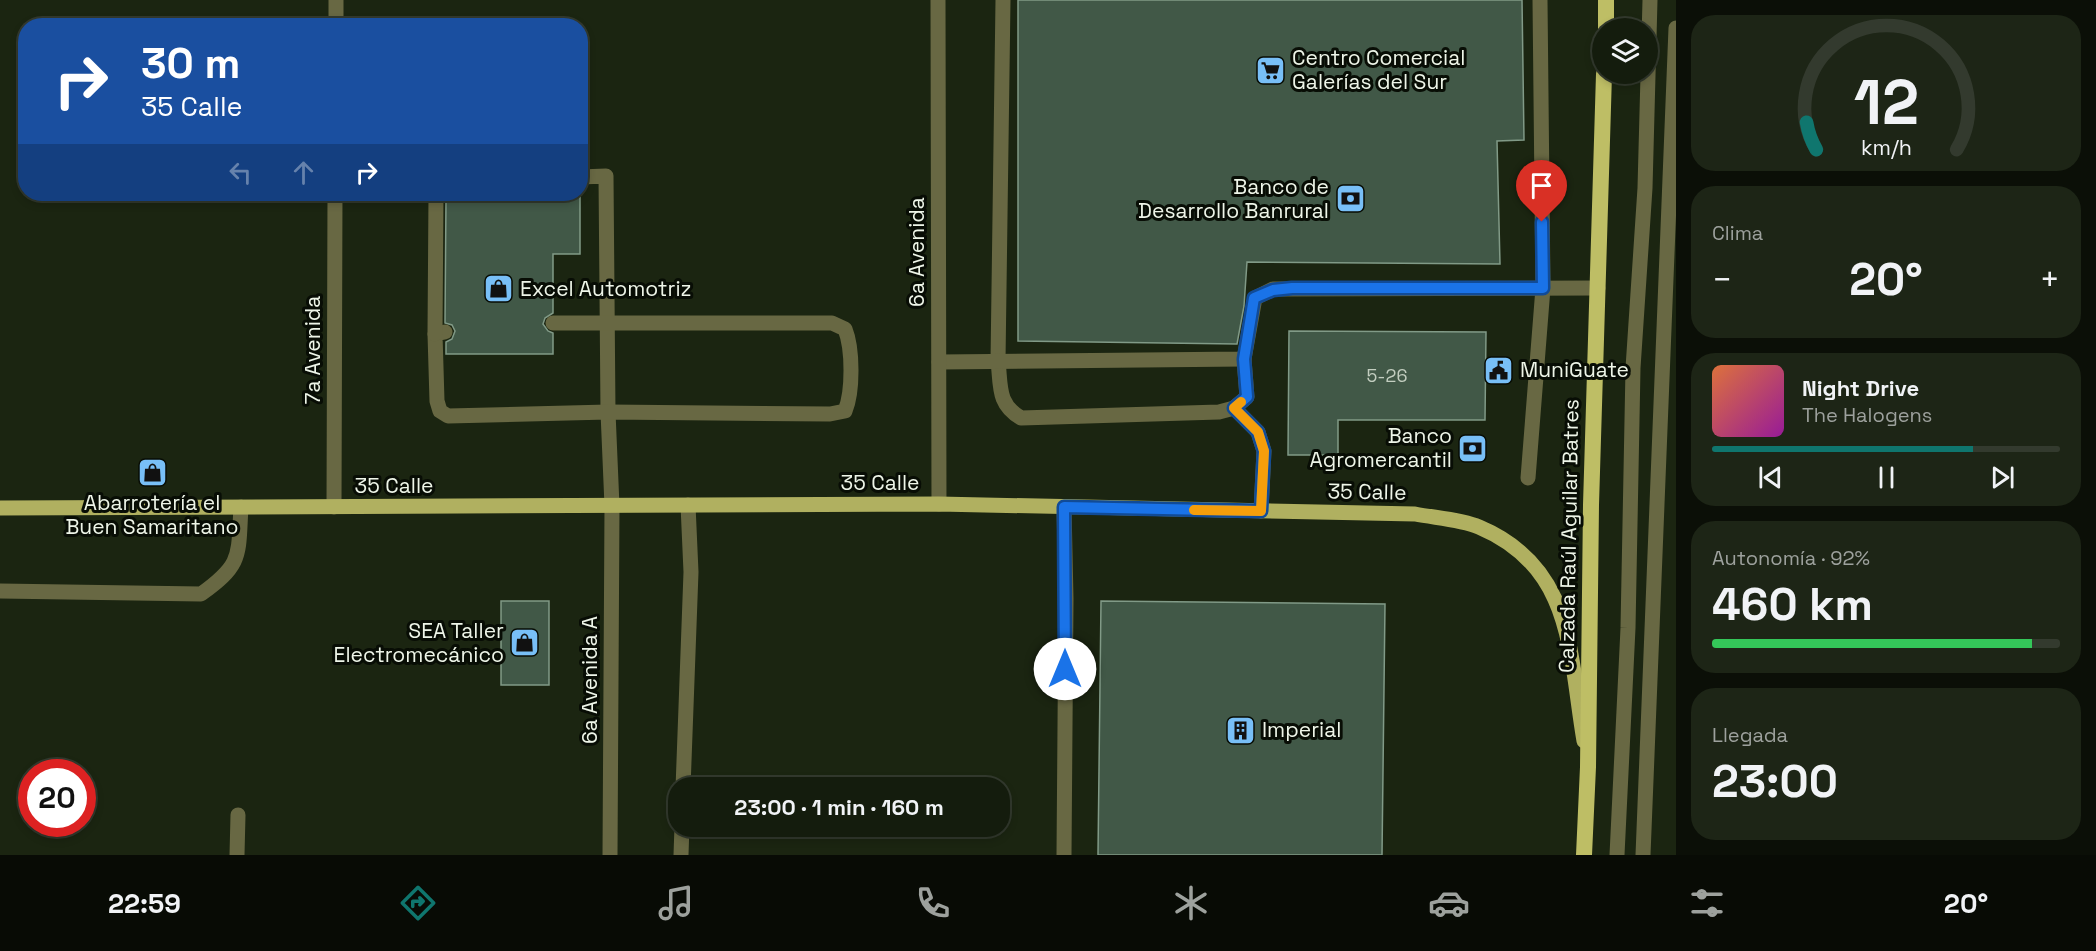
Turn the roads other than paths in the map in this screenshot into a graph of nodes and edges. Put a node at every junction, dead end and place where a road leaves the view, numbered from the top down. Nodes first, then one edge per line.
1 (336, 0) edge
2 (938, 0) edge
3 (1003, 0) edge
4 (1540, 0) edge
5 (1606, 0) edge
6 (1650, 0) edge
7 (336, 18) edge
8 (1606, 18) edge
9 (1676, 28) edge
10 (1604, 84) edge
11 (588, 177) edge
12 (335, 201) edge
13 (436, 201) edge
14 (1543, 288) junction
15 (1598, 288) junction
16 (553, 323) dead end
17 (607, 324) junction
18 (1244, 359) junction
19 (998, 361) junction
20 (939, 362) junction
21 (1234, 408) junction
22 (608, 412) junction
23 (1528, 478) dead end
24 (939, 504) junction
25 (688, 505) junction
26 (612, 506) junction
27 (241, 507) junction
28 (334, 507) junction
29 (1064, 507) junction
30 (0, 508) edge
31 (1261, 511) junction
32 (0, 591) edge
33 (1588, 767) junction
34 (683, 777) edge
35 (238, 815) dead end
36 (682, 837) edge
37 (237, 855) edge
38 (610, 855) edge
39 (681, 855) edge
40 (1064, 855) edge
41 (1584, 855) edge
42 (1617, 855) edge
43 (1643, 855) edge

1 - 7 street
2 - 20 street, 6a Avenida
3 - 19 street
4 - 14 street
5 - 8 highway
6 - 42 street
9 - 43 street
10 - 15 highway, Calzada Raúl Aguilar Batres
11 - 17 street, 6a Avenida A
12 - 28 street, 7a Avenida
13 - 22 street
14 - 15 street
14 - 18 street
14 - 23 street
15 - 33 highway, Calzada Raúl Aguilar Batres
16 - 17 street
17 - 22 street, 6a Avenida A
17 - 22 street
18 - 19 street
18 - 21 street
19 - 20 street
19 - 21 street
20 - 24 street, 6a Avenida
21 - 31 street
22 - 26 street, 6a Avenida A
24 - 25 main road, 35 Calle
24 - 29 main road, 35 Calle
25 - 26 main road, 35 Calle
25 - 34 street
26 - 28 main road, 35 Calle
26 - 38 street, 6a Avenida A
27 - 28 main road, 35 Calle
27 - 30 main road, 35 Calle
27 - 32 street
29 - 31 main road, 35 Calle
29 - 40 street
31 - 33 main road, 35 Calle
33 - 41 highway, Calzada Raúl Aguilar Batres
35 - 37 street
36 - 39 street

